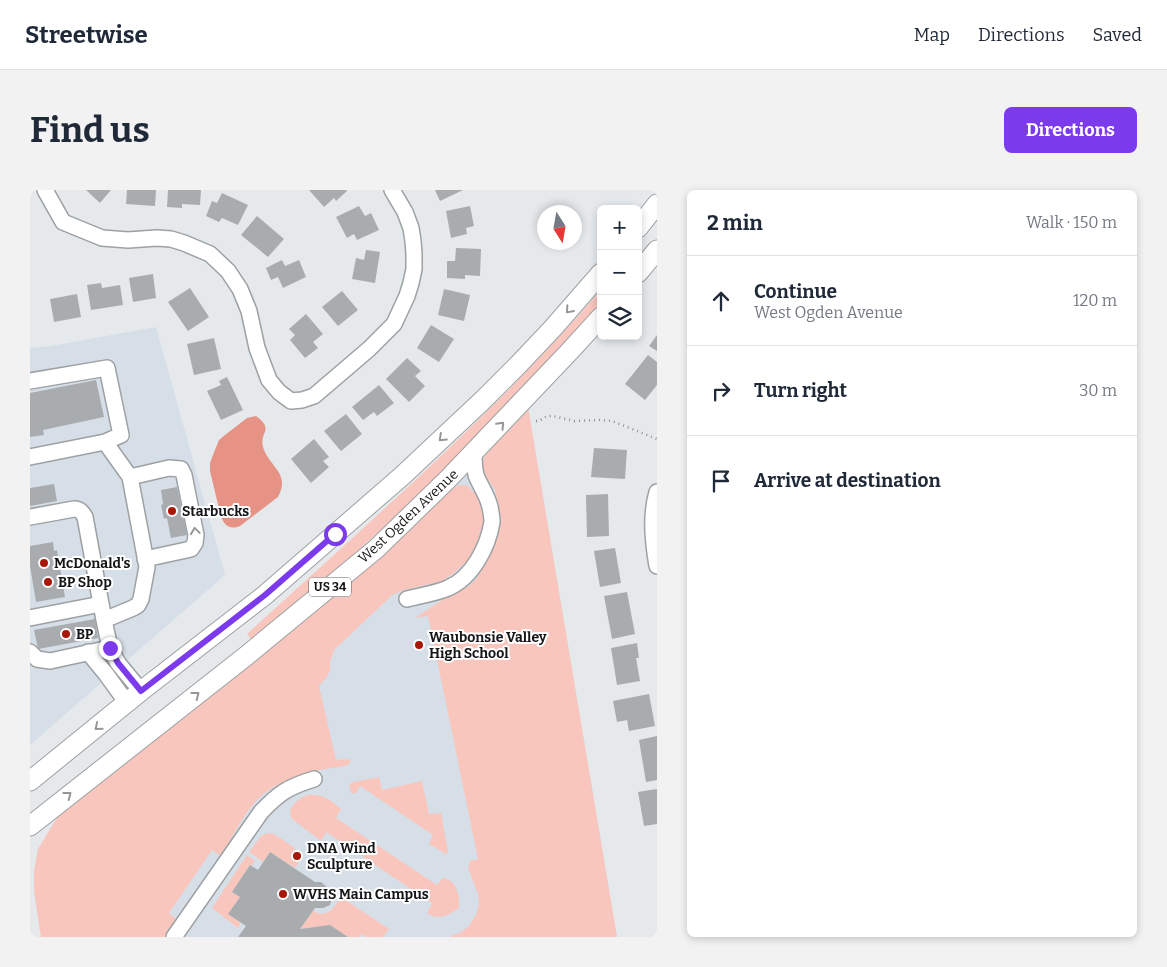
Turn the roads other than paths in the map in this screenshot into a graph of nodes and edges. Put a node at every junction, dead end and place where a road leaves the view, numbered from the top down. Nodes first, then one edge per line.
1 (45, 190) edge
2 (392, 190) edge
3 (657, 204) edge
4 (642, 223) edge
5 (657, 250) edge
6 (642, 268) edge
7 (597, 278) edge
8 (597, 320) edge
9 (30, 381) edge
10 (105, 442) junction
11 (474, 452) junction
12 (30, 458) edge
13 (130, 477) junction
14 (448, 479) junction
15 (481, 485) junction
16 (656, 498) edge
17 (30, 516) edge
18 (146, 559) junction
19 (657, 566) edge
20 (407, 599) dead end
21 (101, 604) junction
22 (30, 618) edge
23 (104, 620) junction
24 (110, 648) junction
25 (30, 652) edge
26 (88, 652) junction
27 (134, 697) junction
28 (314, 779) dead end
29 (30, 781) edge
30 (30, 826) edge
31 (174, 937) edge

1 - 2 street
3 - 4 main road
5 - 6 main road
7 -> 27 main road, US 34
11 -> 8 main road, West Ogden Avenue / US 34
9 - 10 street
10 - 12 street
10 - 13 street
11 - 14 main road, West Ogden Avenue / US 34
11 - 15 street
13 - 18 street
18 -> 13 street
14 - 15 street
30 -> 14 main road, West Ogden Avenue / US 34
15 - 20 street
16 - 19 street
17 - 21 street
18 - 23 street
21 - 22 street
21 - 23 street
23 - 24 street
24 - 26 street
24 - 27 street
25 - 26 street
26 - 27 street
27 -> 29 main road, US 34
28 - 31 street

